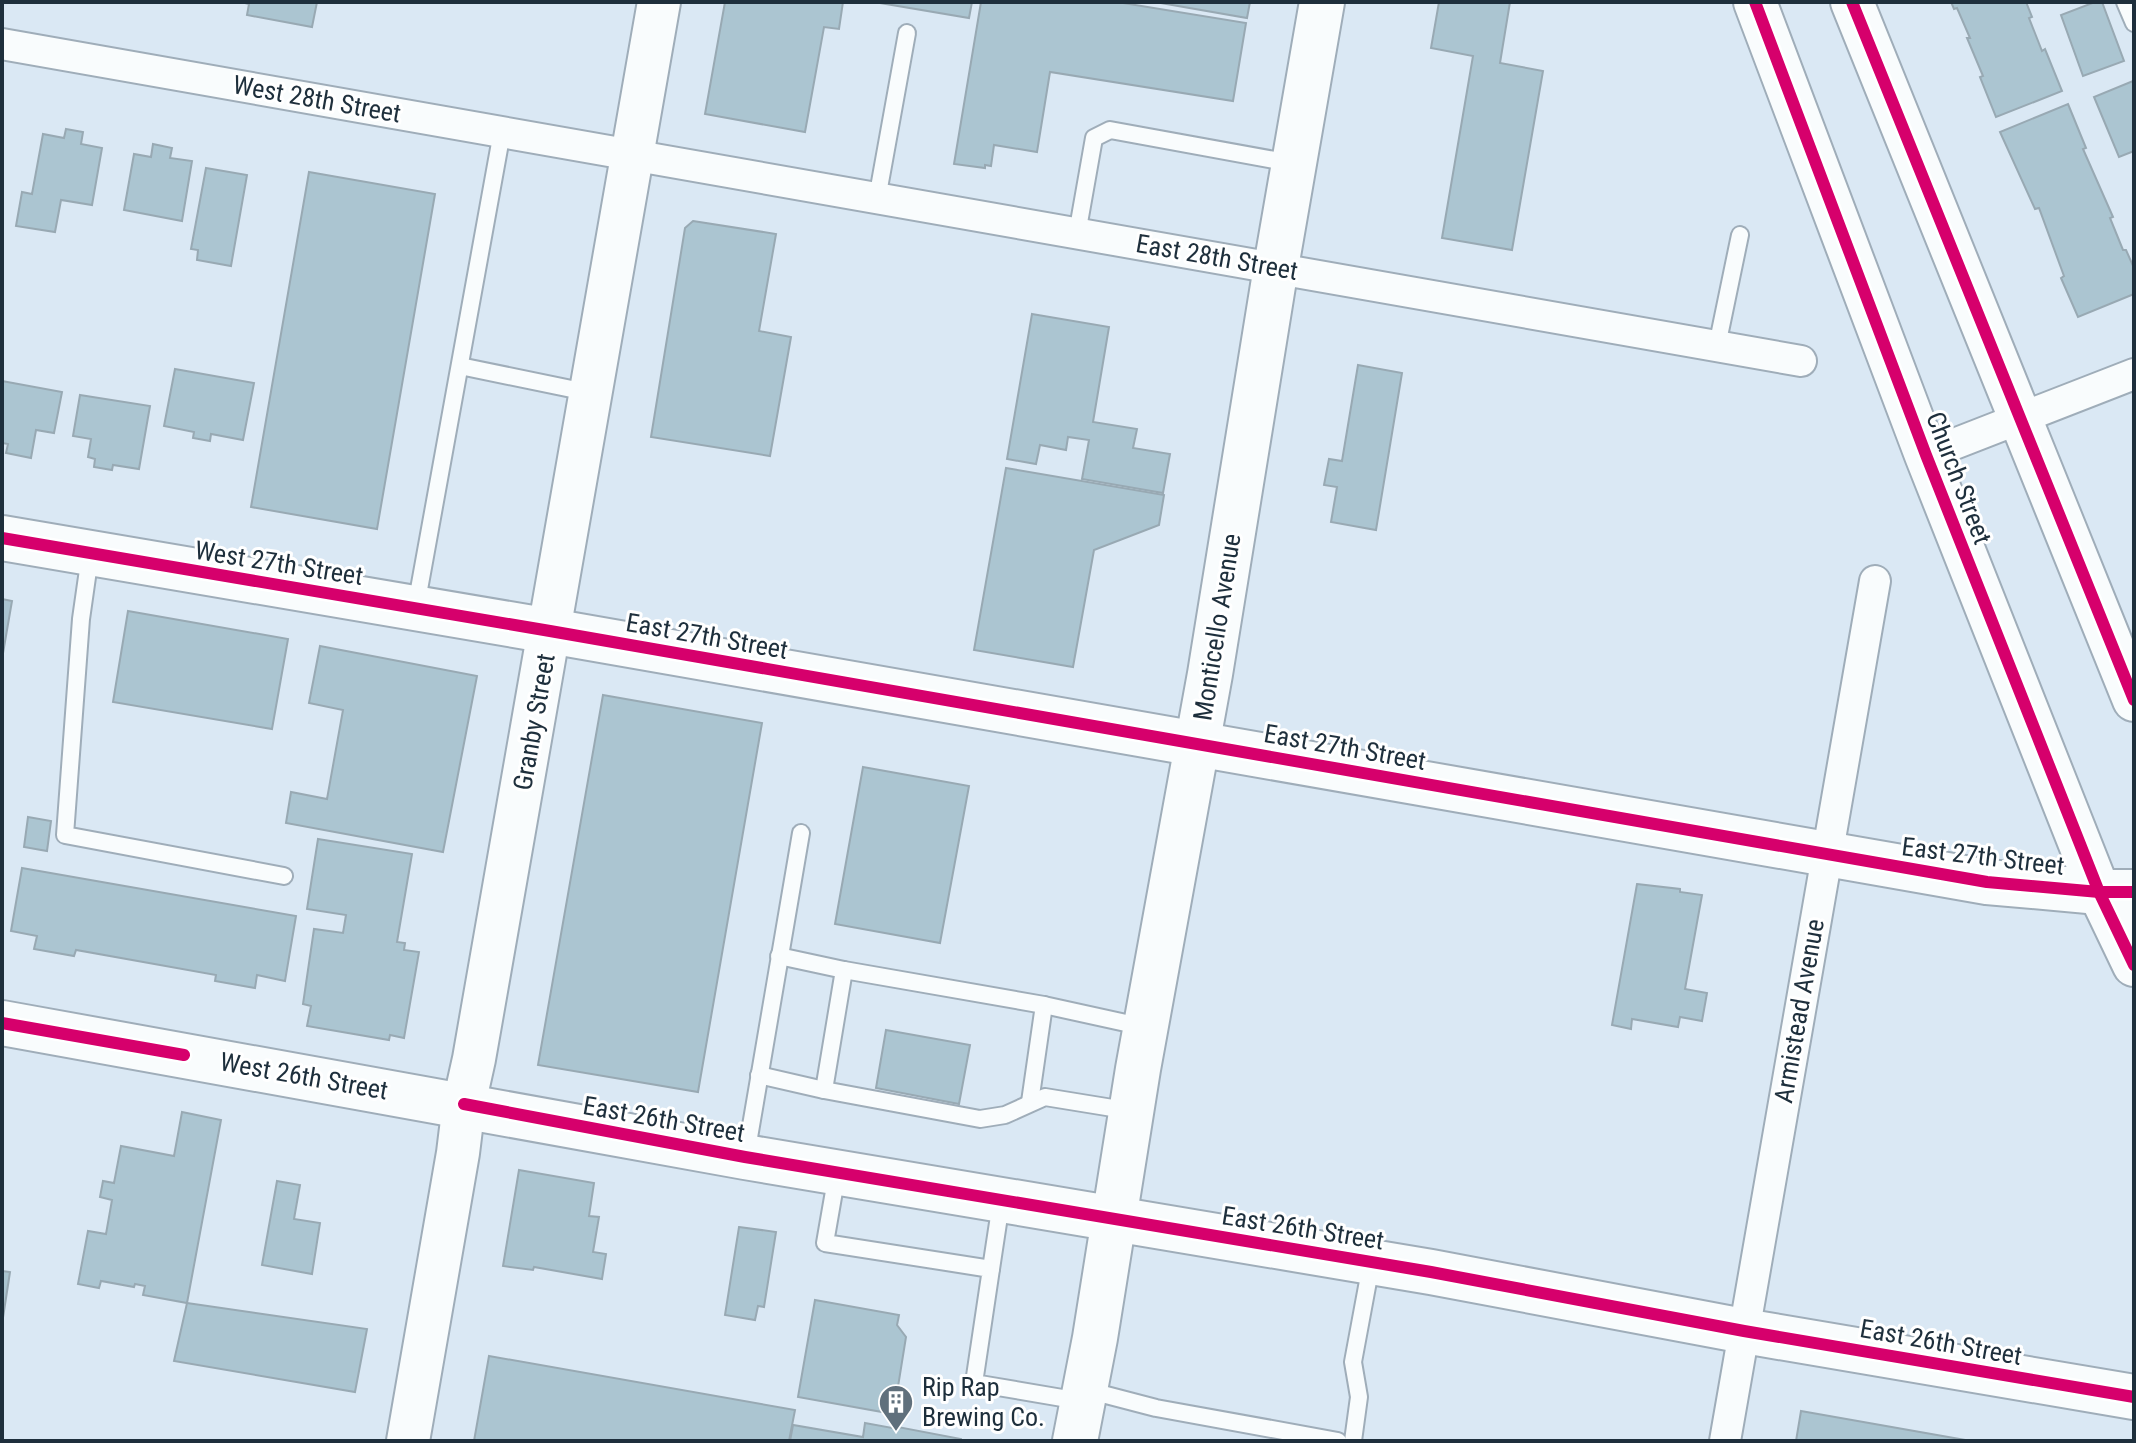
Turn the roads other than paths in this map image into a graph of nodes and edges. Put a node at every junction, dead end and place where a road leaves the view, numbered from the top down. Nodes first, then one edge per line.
1 (659, 2) edge
2 (1322, 2) edge
3 (1755, 2) edge
4 (1852, 2) edge
5 (2125, 2) edge
6 (2134, 23) edge
7 (907, 33) dead end
8 (2, 44) edge
9 (502, 132) junction
10 (632, 154) junction
11 (1293, 164) junction
12 (877, 199) junction
13 (1077, 234) junction
14 (1740, 235) dead end
15 (1276, 267) junction
16 (1717, 346) junction
17 (1801, 361) dead end
18 (460, 366) junction
19 (2134, 374) edge
20 (591, 393) junction
21 (2020, 419) junction
22 (1926, 455) junction
23 (2, 538) edge
24 (90, 554) junction
25 (1875, 581) dead end
26 (416, 608) junction
27 (550, 631) junction
28 (2134, 700) edge
29 (1198, 744) junction
30 (801, 833) dead end
31 (1826, 855) junction
32 (284, 876) dead end
33 (2117, 892) edge
34 (779, 956) junction
35 (2134, 965) edge
36 (844, 970) junction
37 (1044, 1005) junction
38 (2, 1023) edge
39 (1145, 1028) junction
40 (759, 1075) junction
41 (824, 1090) junction
42 (1030, 1102) junction
43 (464, 1104) junction
44 (1131, 1111) junction
45 (745, 1157) junction
46 (838, 1172) junction
47 (1001, 1200) junction
48 (1114, 1219) junction
49 (1371, 1262) junction
50 (991, 1269) junction
51 (1744, 1331) junction
52 (2134, 1397) edge
53 (1081, 1411) edge
54 (408, 1441) edge
55 (1338, 1441) edge
56 (1353, 1441) edge
57 (1725, 1441) edge

1 - 10 main road, Granby Street
2 - 11 main road, Monticello Avenue
3 - 22 main road, Church Street
4 - 21 main road
5 - 6 lane
7 - 12 lane
8 - 9 street, West 28th Street
9 - 10 street, West 28th Street
9 - 18 lane
10 - 12 street, East 28th Street
10 - 20 main road, Granby Street
11 - 13 lane
11 - 15 main road, Monticello Avenue
12 - 13 street, East 28th Street
13 - 15 street, East 28th Street
14 - 16 lane
15 - 16 street, East 28th Street
15 - 29 main road, Monticello Avenue
16 - 17 street, East 28th Street
18 - 20 lane
18 - 26 lane
19 - 21 street
20 - 27 main road, Granby Street
21 - 22 street
21 - 28 main road
22 - 33 main road, Church Street
23 - 24 main road, West 27th Street
24 - 26 main road, West 27th Street
24 - 32 lane
25 - 31 street, Armistead Avenue
26 - 27 main road, West 27th Street
27 - 29 main road, East 27th Street
27 - 43 main road, Granby Street
29 - 31 main road, East 27th Street
29 - 39 main road, Monticello Avenue
30 - 34 lane
31 - 33 main road, East 27th Street
31 - 51 street, Armistead Avenue
33 - 35 main road, Church Street
34 - 36 lane
34 - 40 lane
36 - 37 lane
36 - 41 lane
37 - 39 lane
37 - 42 lane
38 - 43 main road, West 26th Street
39 - 44 main road, Monticello Avenue
40 - 41 lane
40 - 45 lane
41 - 42 lane
42 - 44 lane
43 - 45 main road, East 26th Street
43 - 54 main road, Granby Street
44 - 48 main road, Monticello Avenue
45 - 46 main road, East 26th Street
46 - 47 main road, East 26th Street
46 - 50 lane
47 - 48 main road, East 26th Street
47 - 50 lane
48 - 49 main road, East 26th Street
48 - 53 main road, Monticello Avenue
49 - 51 main road, East 26th Street
49 - 56 lane
50 - 53 lane
51 - 52 main road, East 26th Street
51 - 57 street, Armistead Avenue
53 - 55 lane

